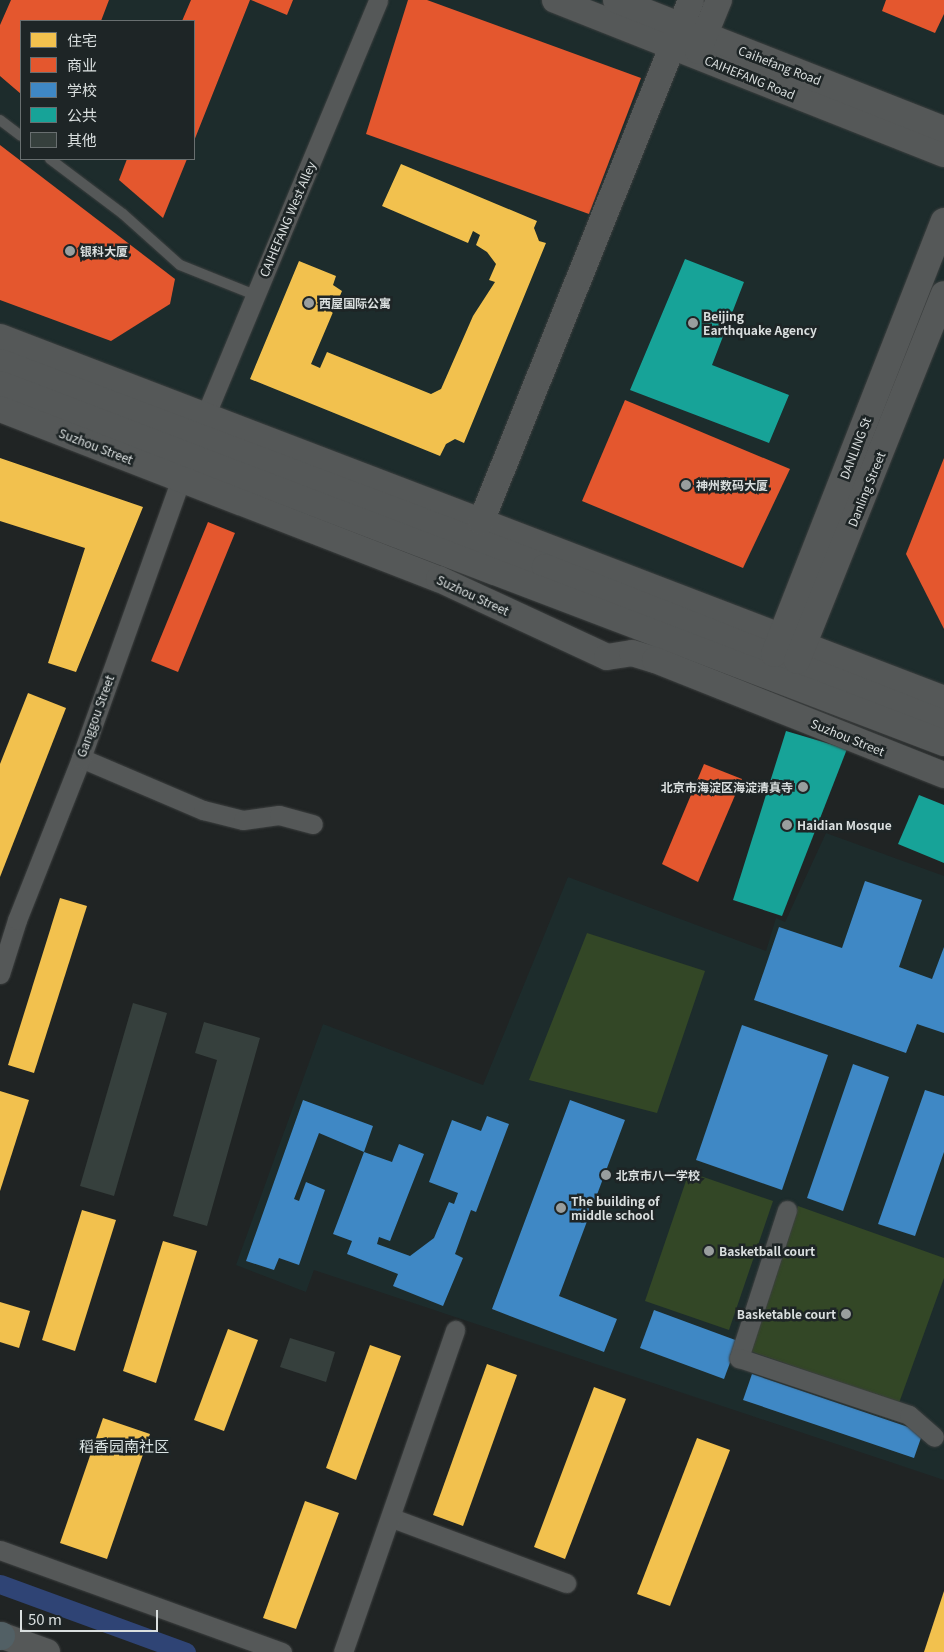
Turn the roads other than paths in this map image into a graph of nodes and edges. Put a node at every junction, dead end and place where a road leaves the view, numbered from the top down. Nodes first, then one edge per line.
1 (378, 0) edge
2 (555, 0) edge
3 (616, 0) edge
4 (691, 0) edge
5 (719, 0) edge
6 (676, 36) junction
7 (701, 46) junction
8 (0, 120) edge
9 (944, 129) edge
10 (20, 135) edge
11 (944, 154) edge
12 (51, 160) edge
13 (944, 221) edge
14 (255, 294) junction
15 (944, 294) edge
16 (0, 337) edge
17 (0, 362) edge
18 (0, 384) edge
19 (0, 409) edge
20 (193, 447) junction
21 (481, 522) junction
22 (784, 660) junction
23 (944, 699) edge
24 (944, 723) edge
25 (944, 743) edge
26 (81, 758) junction
27 (944, 775) edge
28 (313, 824) dead end
29 (0, 974) edge
30 (787, 1210) dead end
31 (455, 1330) dead end
32 (934, 1437) dead end
33 (392, 1518) junction
34 (0, 1550) edge
35 (566, 1583) dead end
36 (0, 1636) edge
37 (47, 1652) edge
38 (282, 1652) edge
39 (343, 1652) edge

1 - 14 street, CAIHEFANG West Alley
2 - 6 street, CAIHEFANG Road
3 - 6 street
4 - 6 street
5 - 7 street
6 - 7 street, CAIHEFANG Road
6 - 21 street
7 - 9 street, Caihefang Road
7 - 11 street, CAIHEFANG Road
8 - 10 lane
12 - 14 lane
13 - 22 street, DANLING St
14 - 20 street, CAIHEFANG West Alley
15 - 22 street, Danling Street
16 - 20 street, Suzhou Street
17 - 20 street, Suzhou Street
18 - 20 street, Suzhou Street
19 - 20 street, Suzhou Street
20 - 21 street, Suzhou Street
20 - 22 street, Suzhou Street
20 - 26 street, Ganggou Street
20 - 27 street, Suzhou Street
21 - 22 street, Suzhou Street
22 - 23 street, Suzhou Street
22 - 24 street, Suzhou Street
22 - 25 street, Suzhou Street
26 - 28 street
26 - 29 street, Ganggou Street
30 - 32 street
31 - 33 street
33 - 35 street
33 - 39 street
34 - 38 street
36 - 37 street

